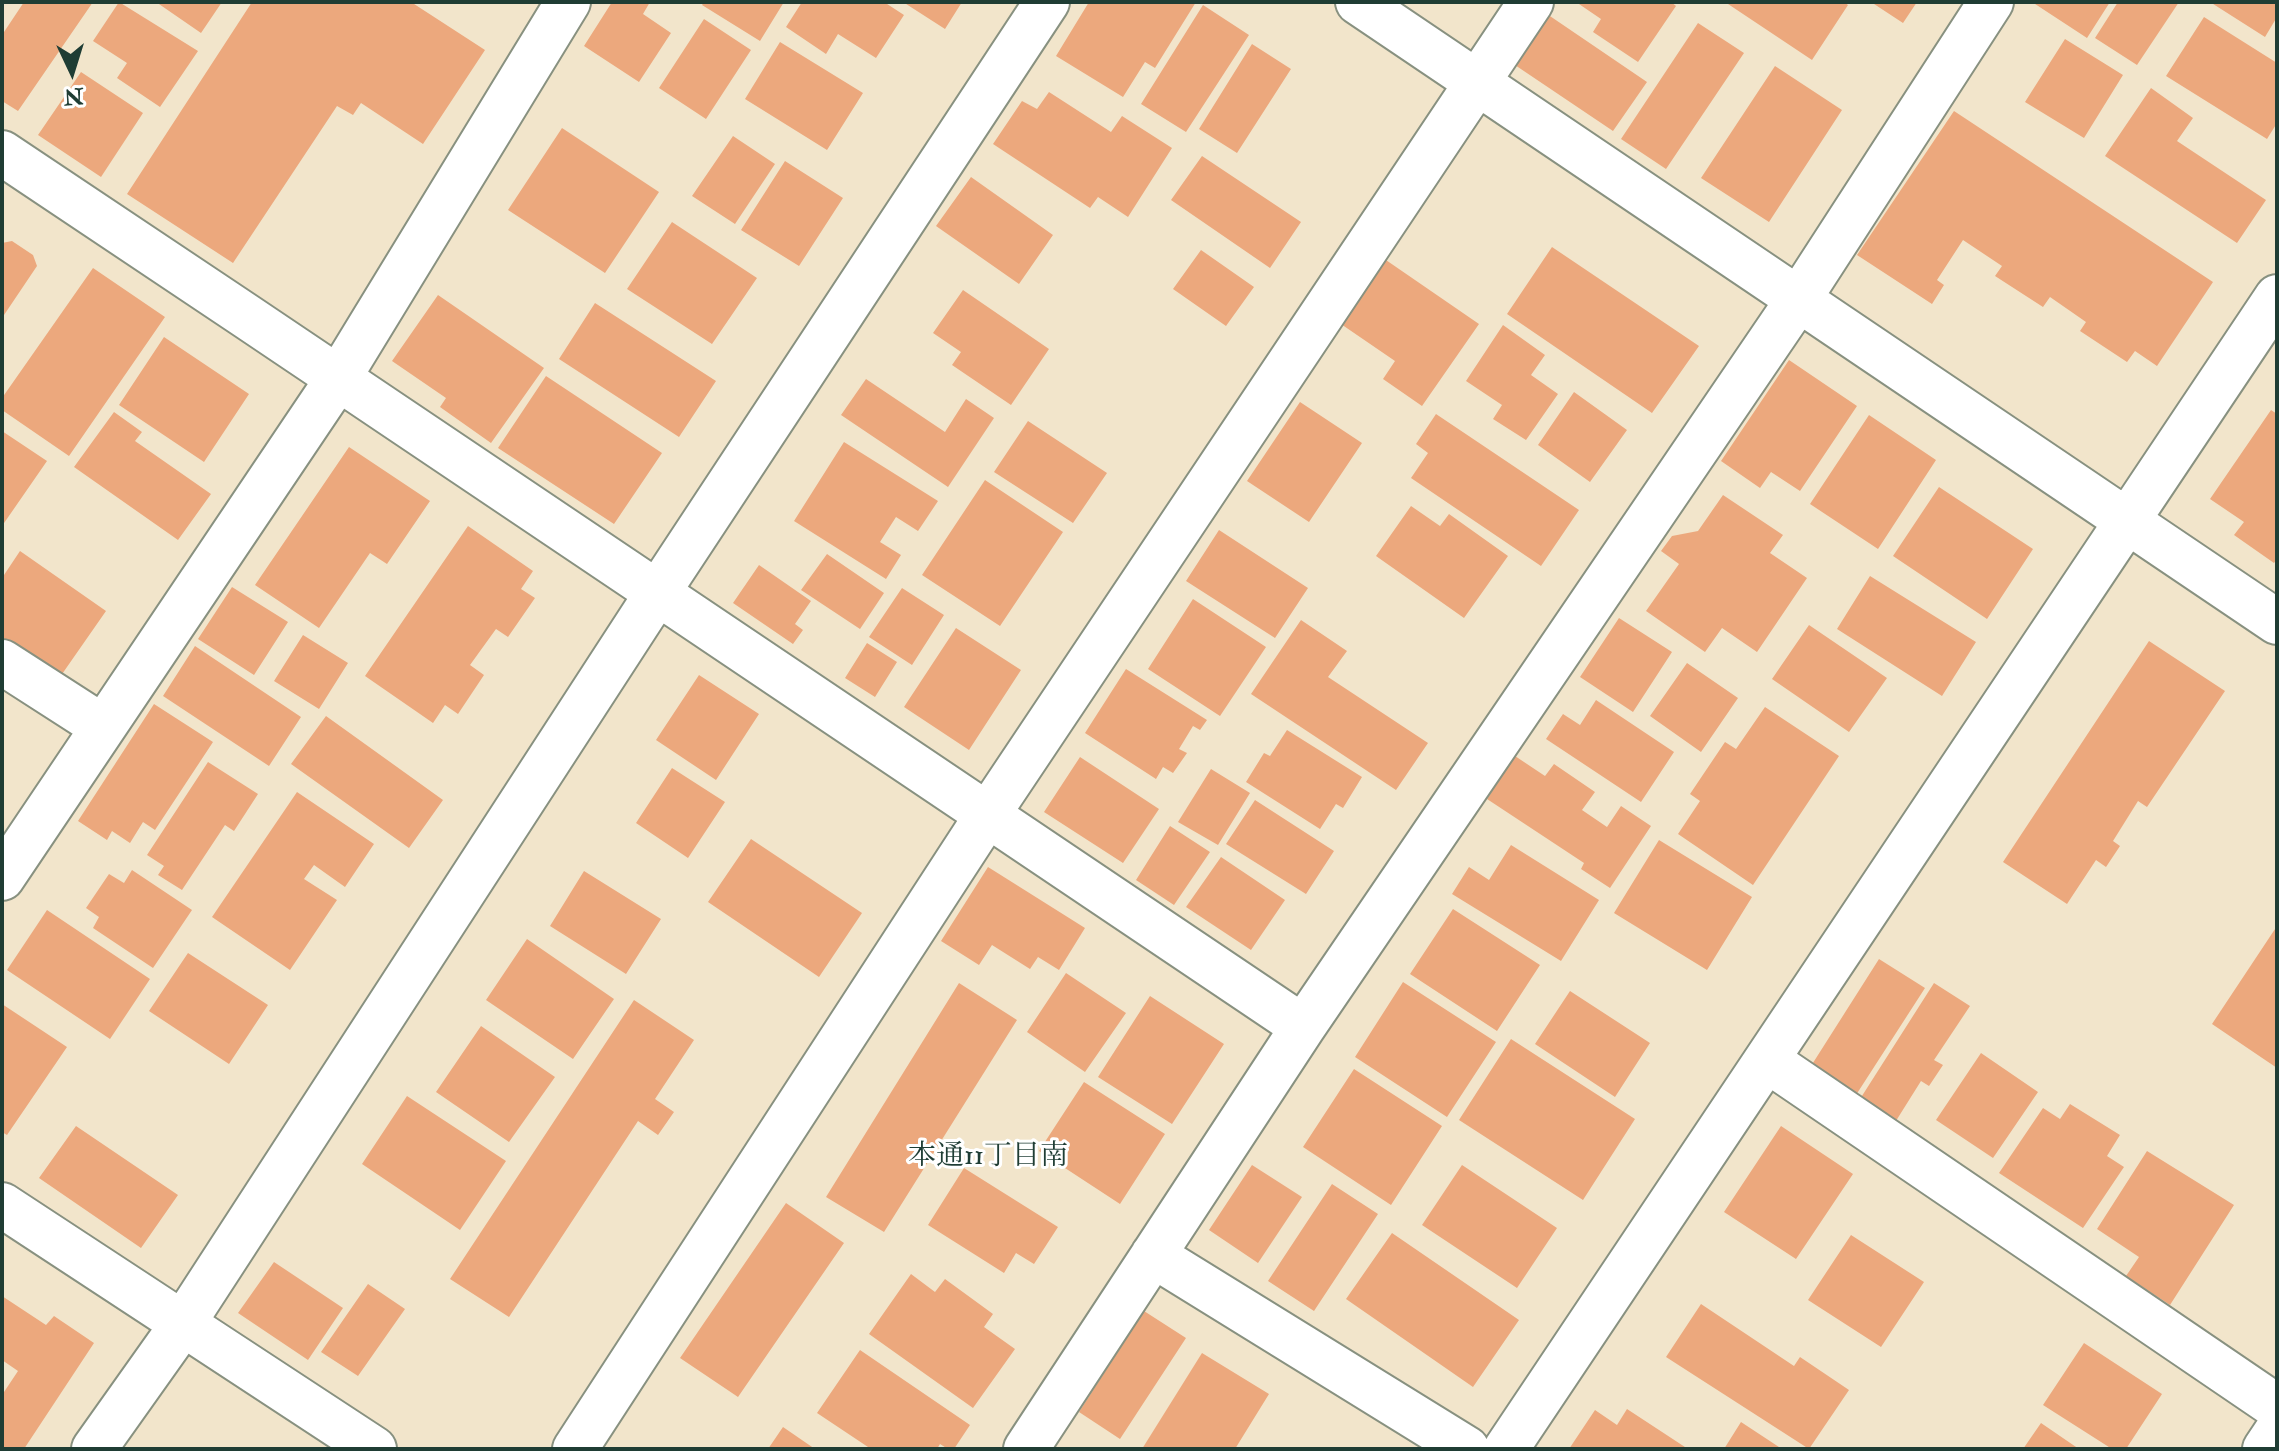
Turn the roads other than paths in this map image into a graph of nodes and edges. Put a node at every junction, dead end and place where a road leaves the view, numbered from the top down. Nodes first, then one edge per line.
1 (568, 2) edge
2 (1047, 2) edge
3 (1358, 2) edge
4 (1531, 2) edge
5 (1991, 2) edge
6 (1479, 83) junction
7 (2, 153) edge
8 (2277, 297) edge
9 (1798, 300) junction
10 (339, 377) junction
11 (2129, 522) junction
12 (656, 595) junction
13 (2277, 622) edge
14 (2, 662) edge
15 (103, 727) junction
16 (986, 817) junction
17 (2, 878) edge
18 (1303, 1027) junction
19 (1767, 1060) junction
20 (2, 1205) edge
21 (1153, 1255) junction
22 (182, 1325) junction
23 (2277, 1407) edge
24 (2277, 1431) edge
25 (94, 1449) edge
26 (374, 1449) edge
27 (575, 1449) edge
28 (1026, 1449) edge
29 (1467, 1449) edge
30 (1506, 1449) edge
31 (2265, 1449) edge

1 - 10 street
2 - 12 street
3 - 6 street
4 - 6 street
5 - 9 street
6 - 9 street
6 - 16 street
7 - 10 street
8 - 11 street
9 - 11 street
9 - 18 street
10 - 12 street
10 - 15 street
11 - 13 street
11 - 19 street
12 - 16 street
12 - 22 street
14 - 15 street
15 - 17 street
16 - 18 street
16 - 27 street
18 - 21 street
19 - 23 street
19 - 30 street
20 - 22 street
21 - 28 street
21 - 29 street
22 - 25 street
22 - 26 street
24 - 31 street

